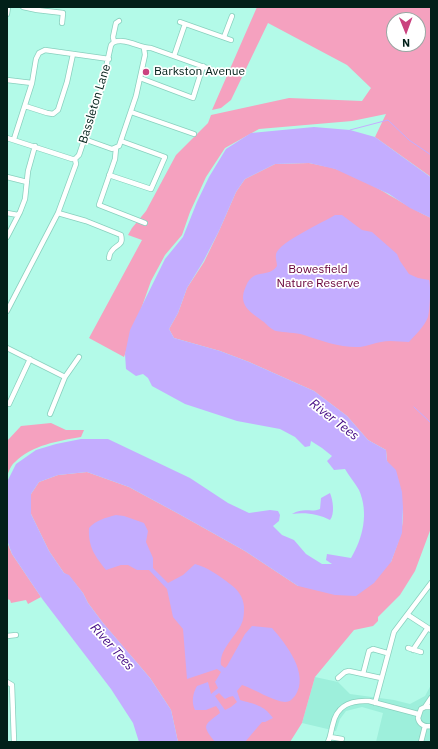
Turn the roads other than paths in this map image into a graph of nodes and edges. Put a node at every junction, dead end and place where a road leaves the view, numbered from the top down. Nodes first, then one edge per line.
1 (8, 7) edge
2 (23, 7) edge
3 (7, 14) edge
4 (232, 16) dead end
5 (119, 21) dead end
6 (180, 22) dead end
7 (62, 23) dead end
8 (185, 24) junction
9 (224, 37) junction
10 (231, 40) dead end
11 (114, 42) junction
12 (144, 48) junction
13 (73, 54) junction
14 (174, 56) junction
15 (108, 60) junction
16 (203, 66) junction
17 (210, 69) dead end
18 (140, 78) junction
19 (7, 80) edge
20 (151, 82) junction
21 (32, 84) junction
22 (151, 88) dead end
23 (25, 106) junction
24 (131, 112) junction
25 (194, 134) dead end
26 (7, 138) edge
27 (14, 139) junction
28 (84, 139) junction
29 (121, 141) junction
30 (35, 146) junction
31 (116, 148) junction
32 (75, 159) junction
33 (109, 175) junction
34 (7, 177) edge
35 (27, 182) junction
36 (7, 213) edge
37 (58, 213) junction
38 (18, 216) junction
39 (145, 223) dead end
40 (7, 238) edge
41 (109, 258) dead end
42 (7, 312) edge
43 (7, 348) edge
44 (79, 357) dead end
45 (30, 359) junction
46 (65, 377) junction
47 (9, 404) dead end
48 (50, 414) dead end
49 (431, 583) edge
50 (408, 615) junction
51 (429, 629) edge
52 (16, 635) dead end
53 (7, 636) edge
54 (421, 652) dead end
55 (387, 653) junction
56 (363, 674) junction
57 (338, 678) dead end
58 (381, 678) junction
59 (7, 682) edge
60 (431, 698) edge
61 (375, 703) junction
62 (425, 707) junction
63 (431, 707) edge
64 (418, 714) junction
65 (425, 726) junction
66 (431, 726) edge
67 (342, 739) dead end
68 (329, 740) edge
69 (14, 742) edge
70 (421, 742) edge

1 - 3 street
2 - 7 street
4 - 9 street
5 - 11 street, Bassleton Lane
6 - 8 street
8 - 9 street
8 - 14 street
9 - 10 street
11 - 12 street
11 - 15 street, Bassleton Lane
12 - 14 street
12 - 18 street
13 - 15 street
13 - 21 street
13 - 23 street
14 - 16 street
15 - 28 street, Bassleton Lane
16 - 17 street
16 - 20 street
18 - 20 street
18 - 24 street
19 - 21 street
20 - 22 street
21 - 23 street
23 - 27 street
24 - 25 street
24 - 29 street
26 - 27 street
27 - 30 street
28 - 31 street
28 - 32 street, Bassleton Lane
29 - 31 street
29 - 33 street
30 - 32 street
30 - 35 street
31 - 33 street
32 - 37 street, Bassleton Lane
33 - 39 street
34 - 35 street
35 - 38 street
36 - 38 street
37 - 41 street
37 - 42 street, Bassleton Lane
38 - 40 street
43 - 45 street
44 - 46 street
45 - 46 street
45 - 47 street
46 - 48 street
49 - 50 street
50 - 51 street
50 - 55 street
51 - 54 street
52 - 53 street
55 - 56 street
55 - 58 street
56 - 57 street
56 - 58 street
58 - 61 street
59 - 69 street
60 - 62 street
61 - 64 street
61 - 68 street
62 - 63 street
62 - 64 street
64 - 65 street
65 - 66 street
65 - 70 street
67 - 68 street

